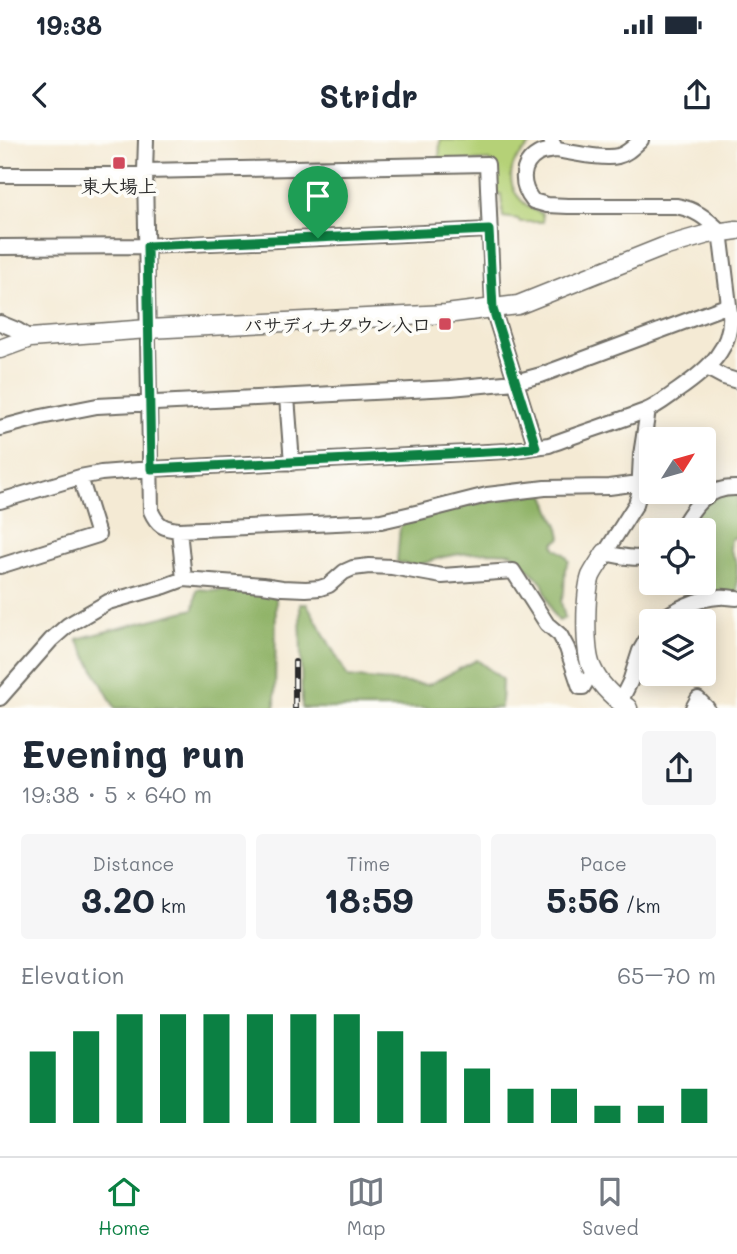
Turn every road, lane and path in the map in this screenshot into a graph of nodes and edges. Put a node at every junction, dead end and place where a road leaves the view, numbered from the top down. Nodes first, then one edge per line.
1 (146, 140) edge
2 (641, 140) edge
3 (554, 145) edge
4 (145, 173) junction
5 (0, 175) edge
6 (489, 230) junction
7 (729, 231) edge
8 (147, 246) junction
9 (0, 247) edge
10 (493, 309) junction
11 (734, 312) edge
12 (0, 323) edge
13 (148, 329) junction
14 (30, 338) junction
15 (0, 349) edge
16 (709, 369) junction
17 (737, 381) edge
18 (515, 382) junction
19 (287, 397) junction
20 (149, 404) junction
21 (648, 411) junction
22 (645, 427) edge
23 (0, 428) edge
24 (536, 447) junction
25 (292, 463) junction
26 (151, 469) junction
27 (80, 477) junction
28 (639, 483) joint
29 (737, 488) edge
30 (0, 500) edge
31 (687, 518) edge
32 (179, 530) junction
33 (606, 553) junction
34 (639, 558) edge
35 (0, 566) edge
36 (184, 579) junction
37 (737, 598) edge
38 (679, 609) edge
39 (639, 654) edge
40 (595, 675) junction
41 (0, 698) edge
42 (624, 705) edge
43 (693, 708) edge
44 (707, 708) edge

1 - 4 street
2 - 3 street
3 - 7 street
4 - 5 street
4 - 6 street
4 - 8 street
6 - 8 street
6 - 10 street
7 - 10 street
7 - 11 street
8 - 9 street
8 - 13 street
10 - 13 street
10 - 18 street
11 - 16 street
11 - 18 street
12 - 14 street
13 - 14 street
13 - 20 street
14 - 15 street
16 - 17 street
16 - 21 street
18 - 19 street
18 - 24 street
19 - 20 street
19 - 25 street
20 - 23 street
20 - 26 street
21 - 22 street
21 - 24 street
24 - 25 street
25 - 26 street
26 - 27 street
26 - 32 street
27 - 30 street
27 - 35 street
28 - 32 street
28 - 33 street
29 - 31 street
32 - 36 street
33 - 34 street
33 - 40 street
36 - 40 street
36 - 41 street
37 - 38 street
39 - 42 street
40 - 42 street
43 - 44 street

